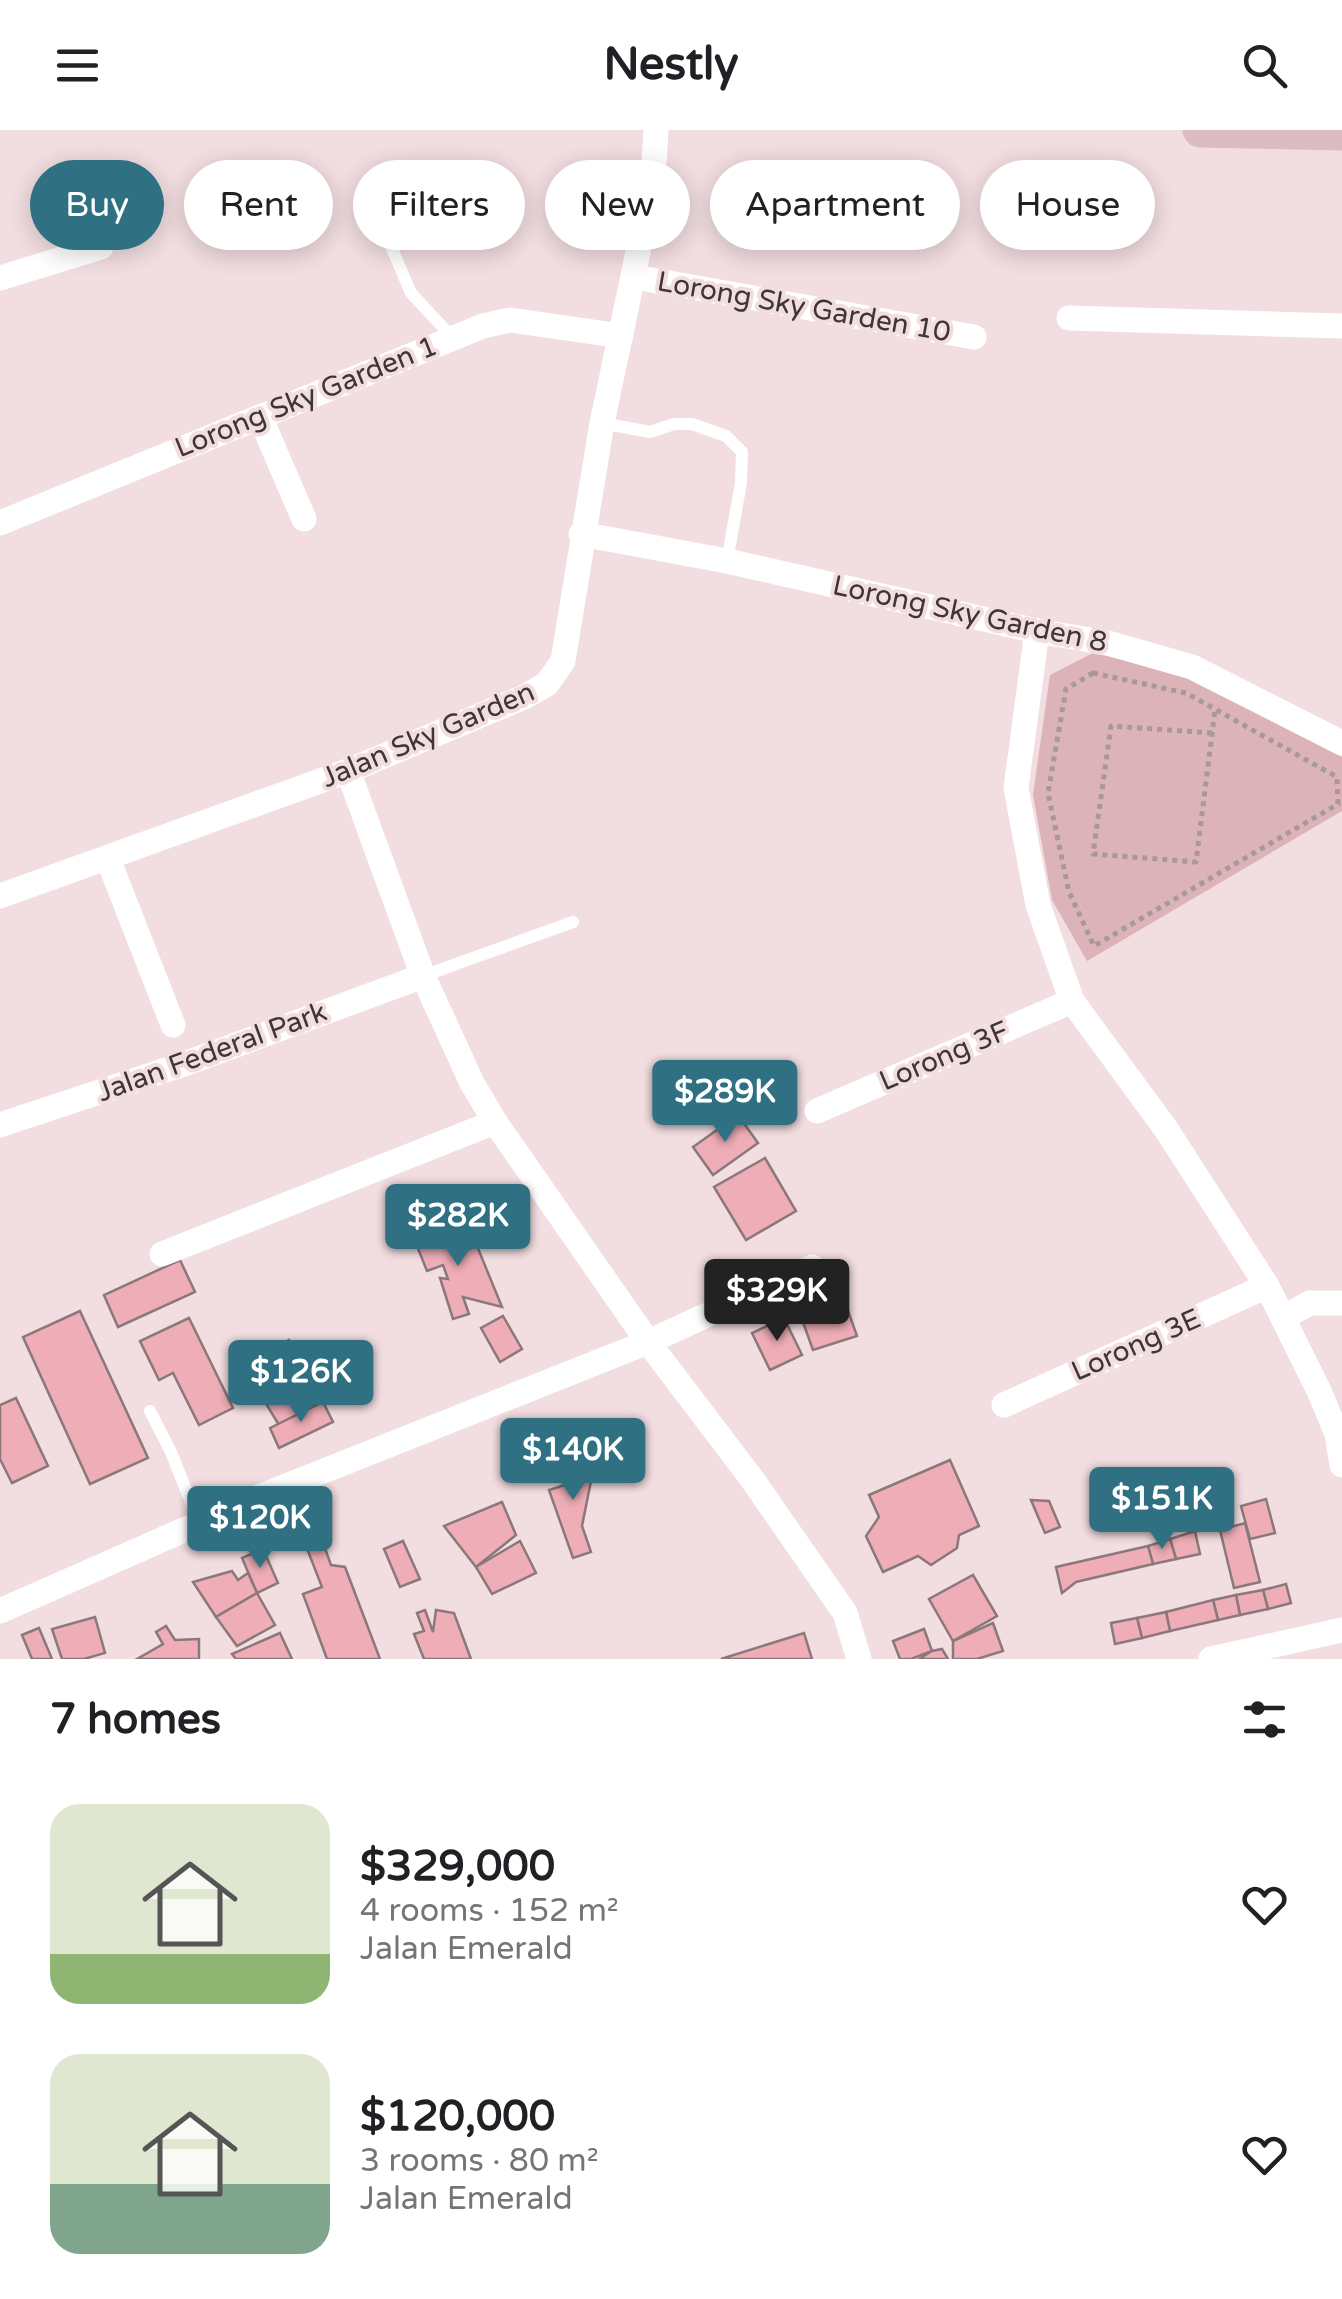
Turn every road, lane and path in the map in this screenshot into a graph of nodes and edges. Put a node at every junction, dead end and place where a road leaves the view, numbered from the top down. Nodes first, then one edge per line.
1 (656, 130) edge
2 (1200, 130) edge
3 (1342, 133) edge
4 (90, 250) edge
5 (392, 250) edge
6 (634, 277) junction
7 (0, 278) edge
8 (1069, 318) dead end
9 (1342, 326) edge
10 (621, 336) junction
11 (452, 337) junction
12 (974, 337) dead end
13 (260, 417) junction
14 (602, 423) junction
15 (304, 520) dead end
16 (0, 523) edge
17 (581, 534) junction
18 (727, 561) junction
19 (1037, 631) junction
20 (1228, 685) junction
21 (1215, 709) junction
22 (1212, 732) junction
23 (1342, 743) edge
24 (348, 770) junction
25 (108, 859) junction
26 (0, 896) edge
27 (572, 922) dead end
28 (423, 976) junction
29 (1072, 1001) junction
30 (173, 1025) dead end
31 (816, 1111) dead end
32 (494, 1122) junction
33 (0, 1125) edge
34 (162, 1254) dead end
35 (812, 1267) dead end
36 (1268, 1286) junction
37 (1342, 1303) edge
38 (1284, 1317) junction
39 (648, 1342) junction
40 (1004, 1404) dead end
41 (150, 1411) dead end
42 (1342, 1466) edge
43 (200, 1525) junction
44 (0, 1611) edge
45 (1342, 1630) edge
46 (859, 1659) edge
47 (1211, 1659) edge

1 - 6 street, Jalan Sky Garden
2 - 3 main road
4 - 7 street
5 - 11 lane
6 - 10 street, Jalan Sky Garden
6 - 12 street, Lorong Sky Garden 10
8 - 9 street
10 - 11 street, Lorong Sky Garden 1
10 - 14 street, Jalan Sky Garden
11 - 13 street, Lorong Sky Garden 1
13 - 15 street
13 - 16 street, Lorong Sky Garden 1
14 - 17 street, Jalan Sky Garden
14 - 18 lane
17 - 18 street, Lorong Sky Garden 8
17 - 24 street, Jalan Sky Garden
18 - 19 street, Lorong Sky Garden 8
19 - 20 street, Lorong Sky Garden 8
19 - 29 street
20 - 21 path
20 - 23 street, Lorong Sky Garden 8
21 - 21 path
21 - 22 path
22 - 22 path
24 - 25 street, Jalan Sky Garden
24 - 28 street
25 - 26 street, Jalan Sky Garden
25 - 30 street
27 - 28 lane
28 - 32 street
28 - 33 street, Jalan Federal Park
29 - 31 street, Lorong 3F
29 - 36 street
32 - 34 street
32 - 39 street
35 - 39 street
36 - 38 street
36 - 40 street, Lorong 3E
37 - 38 street
38 - 42 street
39 - 43 street
39 - 46 street
41 - 43 lane
43 - 44 street
45 - 47 street

